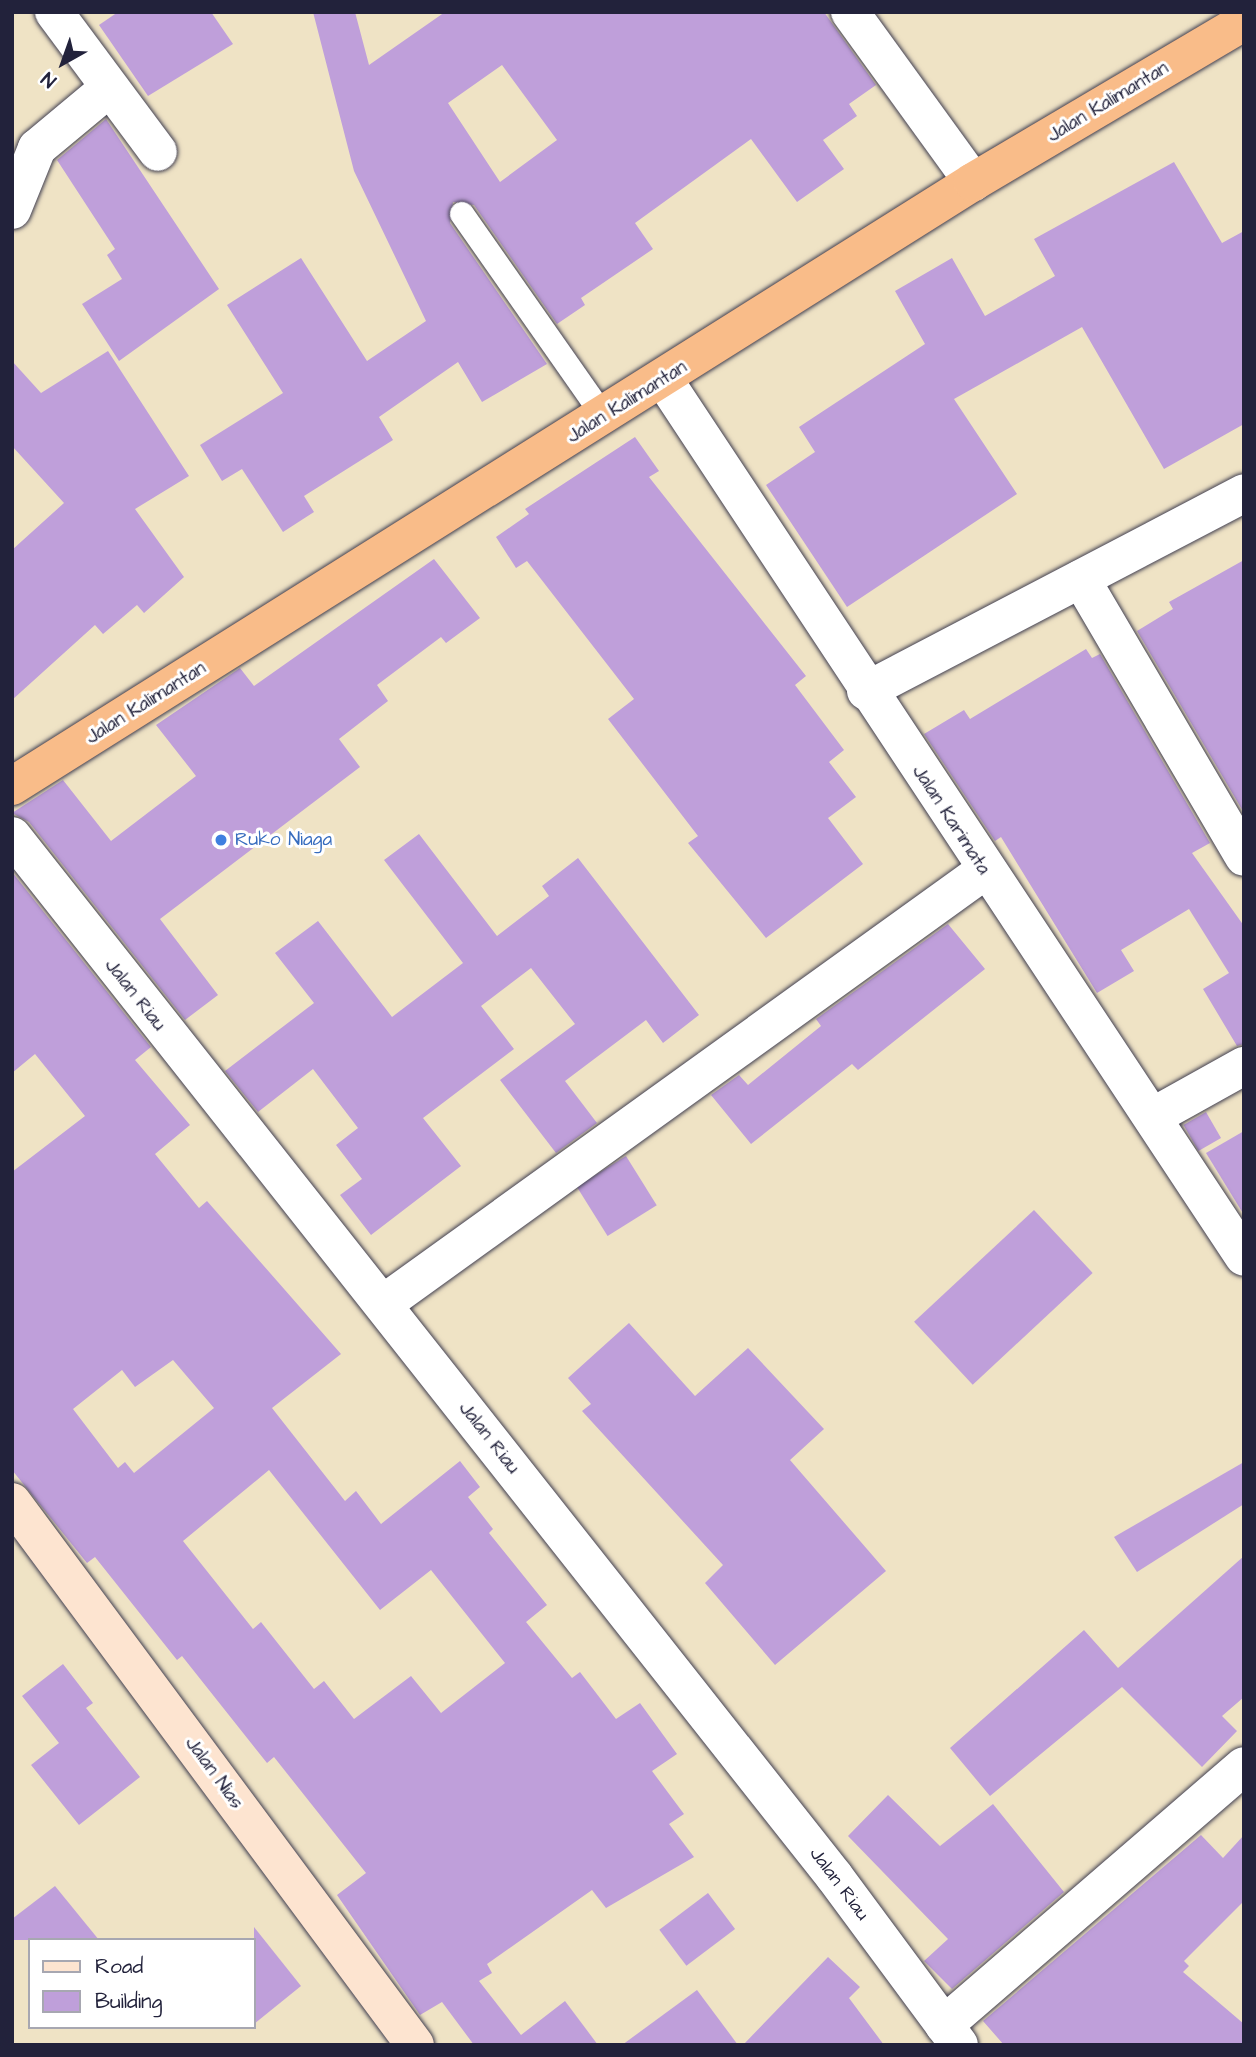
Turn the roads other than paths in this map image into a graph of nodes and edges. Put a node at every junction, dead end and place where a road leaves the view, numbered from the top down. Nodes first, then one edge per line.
1 (54, 12) edge
2 (850, 12) edge
3 (1244, 22) edge
4 (108, 88) junction
5 (158, 152) dead end
6 (973, 182) junction
7 (12, 210) edge
8 (462, 214) dead end
9 (664, 380) junction
10 (604, 417) junction
11 (1243, 495) edge
12 (1082, 579) junction
13 (866, 691) junction
14 (12, 786) edge
15 (12, 836) edge
16 (1244, 857) edge
17 (984, 871) junction
18 (1244, 1066) edge
19 (1154, 1116) junction
20 (1244, 1257) edge
21 (383, 1304) junction
22 (12, 1502) edge
23 (1244, 1766) edge
24 (948, 2037) edge
25 (415, 2045) edge

1 - 4 street
2 - 6 street
3 - 6 highway, Jalan Kalimantan
4 - 5 street
4 - 7 street
6 - 9 highway, Jalan Kalimantan
8 - 10 lane
9 - 10 highway, Jalan Kalimantan
9 - 13 street, Jalan Karimata
10 - 14 highway, Jalan Kalimantan
11 - 12 street
12 - 13 street
12 - 16 street
13 - 17 street, Jalan Karimata
15 - 21 street, Jalan Riau
17 - 19 street, Jalan Karimata
17 - 21 street
18 - 19 street
19 - 20 street, Jalan Karimata
21 - 24 street, Jalan Riau
22 - 25 street, Jalan Nias
23 - 24 street

